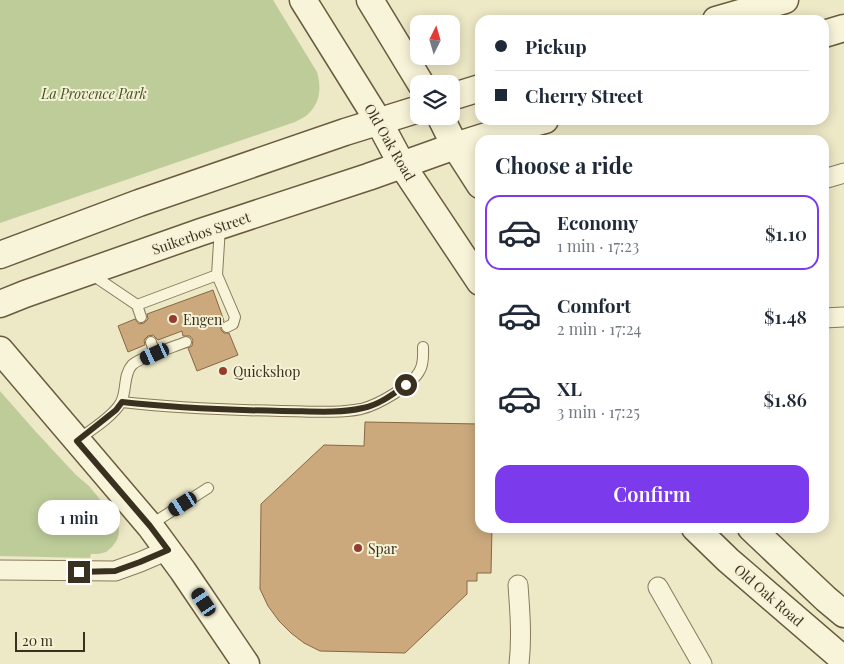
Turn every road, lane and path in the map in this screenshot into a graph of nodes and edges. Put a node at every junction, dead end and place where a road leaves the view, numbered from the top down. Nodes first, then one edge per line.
1 (303, 0) edge
2 (370, 0) edge
3 (785, 0) edge
4 (733, 15) edge
5 (844, 28) edge
6 (829, 32) edge
7 (416, 75) edge
8 (475, 90) edge
9 (460, 95) edge
10 (410, 111) edge
11 (379, 122) junction
12 (444, 125) edge
13 (526, 125) edge
14 (490, 135) edge
15 (475, 140) edge
16 (455, 146) junction
17 (402, 165) junction
18 (844, 173) edge
19 (475, 177) edge
20 (829, 178) edge
21 (220, 226) junction
22 (0, 255) edge
23 (88, 272) junction
24 (475, 274) edge
25 (217, 275) junction
26 (0, 304) edge
27 (137, 305) junction
28 (141, 317) dead end
29 (829, 318) edge
30 (844, 318) edge
31 (227, 327) dead end
32 (151, 342) dead end
33 (186, 342) dead end
34 (423, 347) dead end
35 (0, 350) edge
36 (155, 354) junction
37 (122, 402) junction
38 (77, 441) junction
39 (208, 488) dead end
40 (150, 526) junction
41 (700, 533) edge
42 (756, 533) edge
43 (168, 550) junction
44 (0, 570) edge
45 (518, 585) dead end
46 (658, 587) dead end
47 (844, 614) edge
48 (844, 660) edge
49 (246, 664) edge
50 (518, 664) edge
51 (702, 664) edge

1 - 11 street, Old Oak Road
2 - 7 street
3 - 4 street
5 - 6 street
8 - 9 street
10 - 11 street
11 - 17 street, Old Oak Road
11 - 22 street
12 - 16 street
13 - 14 street, Suikerbos Street
15 - 16 street, Suikerbos Street
16 - 17 street, Suikerbos Street
16 - 19 street
17 - 21 street, Suikerbos Street
17 - 24 street, Old Oak Road
18 - 20 street
21 - 23 street, Suikerbos Street
21 - 25 lane
23 - 26 street, Suikerbos Street
23 - 27 lane
25 - 27 lane
25 - 31 lane
27 - 28 lane
29 - 30 street
32 - 36 lane
33 - 36 lane
34 - 37 lane
35 - 38 street
36 - 37 lane
37 - 38 lane
38 - 40 street
39 - 40 lane
40 - 43 street
41 - 48 street, Old Oak Road
42 - 47 street
43 - 44 street
43 - 49 street
45 - 50 street
46 - 51 street

